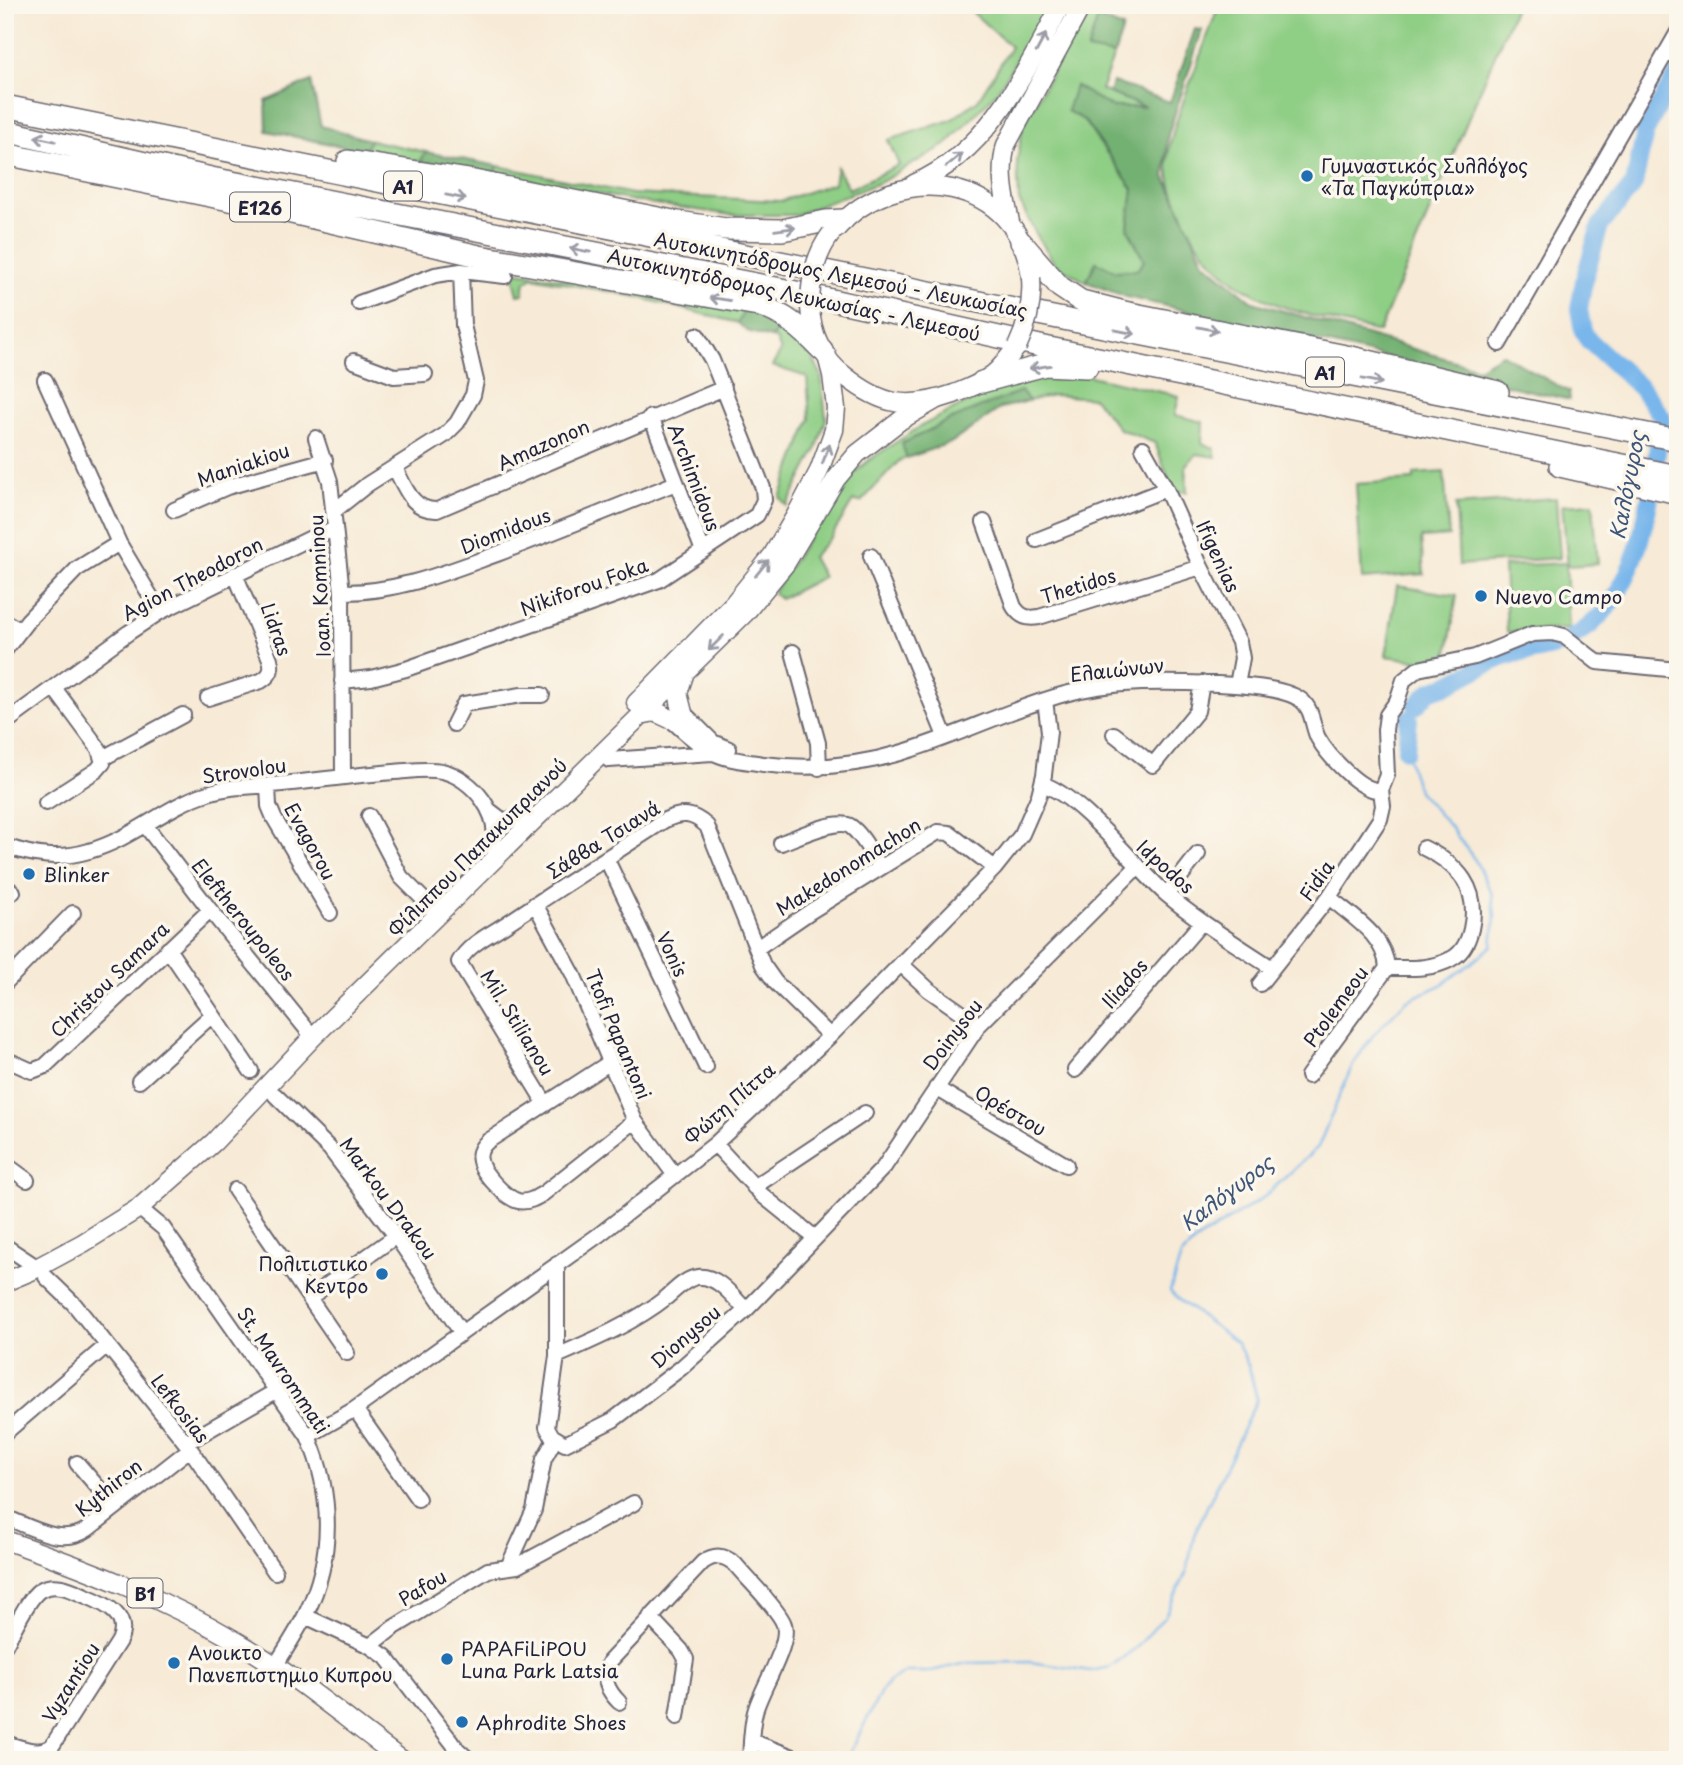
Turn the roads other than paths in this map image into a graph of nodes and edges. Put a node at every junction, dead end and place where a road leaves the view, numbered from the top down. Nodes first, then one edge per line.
1 (1061, 5) edge
2 (1082, 5) edge
3 (1678, 32) edge
4 (5, 97) edge
5 (5, 106) edge
6 (5, 131) edge
7 (5, 147) edge
8 (5, 154) edge
9 (211, 178) junction
10 (894, 192) junction
11 (272, 199) junction
12 (1010, 222) junction
13 (837, 227) junction
14 (1021, 242) junction
15 (509, 269) junction
16 (461, 271) junction
17 (359, 303) dead end
18 (697, 335) dead end
19 (1499, 344) dead end
20 (824, 353) junction
21 (354, 361) dead end
22 (425, 374) dead end
23 (45, 380) dead end
24 (982, 382) junction
25 (724, 388) junction
26 (937, 400) junction
27 (651, 417) junction
28 (1594, 419) junction
29 (1672, 434) edge
30 (316, 438) dead end
31 (1443, 439) junction
32 (1143, 448) dead end
33 (1584, 458) junction
34 (325, 460) junction
35 (395, 468) junction
36 (676, 483) junction
37 (1671, 483) edge
38 (1166, 489) junction
39 (174, 510) dead end
40 (334, 511) junction
41 (984, 522) dead end
42 (335, 530) junction
43 (1037, 540) dead end
44 (118, 543) junction
45 (703, 551) junction
46 (871, 556) dead end
47 (1201, 567) junction
48 (235, 574) junction
49 (342, 593) junction
50 (160, 612) junction
51 (5, 622) edge
52 (20, 631) junction
53 (5, 650) edge
54 (793, 652) dead end
55 (1678, 670) edge
56 (686, 672) junction
57 (342, 681) junction
58 (1202, 684) junction
59 (1237, 685) junction
60 (54, 688) junction
61 (542, 695) dead end
62 (208, 698) dead end
63 (651, 698) junction
64 (1045, 700) junction
65 (183, 715) dead end
66 (677, 716) junction
67 (5, 723) edge
68 (454, 724) dead end
69 (1114, 734) dead end
70 (945, 736) junction
71 (713, 753) junction
72 (103, 758) junction
73 (609, 760) dead end
74 (776, 766) junction
75 (819, 768) junction
76 (343, 776) junction
77 (1042, 784) junction
78 (268, 786) junction
79 (1381, 790) junction
80 (46, 803) dead end
81 (488, 809) junction
82 (369, 816) dead end
83 (520, 819) junction
84 (145, 825) junction
85 (781, 843) dead end
86 (5, 846) edge
87 (492, 847) junction
88 (1424, 848) dead end
89 (1198, 855) dead end
90 (606, 858) junction
91 (880, 867) junction
92 (1137, 867) junction
93 (995, 868) junction
94 (1167, 894) junction
95 (1329, 897) junction
96 (536, 904) junction
97 (431, 907) junction
98 (209, 910) junction
99 (72, 913) dead end
100 (330, 913) dead end
101 (1202, 922) junction
102 (757, 948) junction
103 (168, 949) junction
104 (459, 962) joint
105 (901, 964) junction
106 (1272, 968) junction
107 (1387, 968) junction
108 (5, 983) edge
109 (1259, 984) dead end
110 (212, 1015) junction
111 (979, 1025) junction
112 (310, 1032) junction
113 (830, 1036) junction
114 (5, 1059) edge
115 (609, 1063) junction
116 (706, 1067) dead end
117 (1075, 1070) dead end
118 (251, 1071) dead end
119 (1308, 1076) dead end
120 (139, 1080) dead end
121 (936, 1088) junction
122 (275, 1095) dead end
123 (545, 1103) junction
124 (865, 1113) dead end
125 (635, 1121) junction
126 (715, 1144) junction
127 (5, 1164) edge
128 (1066, 1165) dead end
129 (674, 1174) junction
130 (27, 1180) dead end
131 (754, 1187) junction
132 (235, 1190) dead end
133 (155, 1195) junction
134 (139, 1208) junction
135 (163, 1228) junction
136 (396, 1236) junction
137 (814, 1237) junction
138 (5, 1246) edge
139 (5, 1252) edge
140 (557, 1264) junction
141 (28, 1269) edge
142 (5, 1282) edge
143 (309, 1298) junction
144 (746, 1310) junction
145 (461, 1332) junction
146 (106, 1346) junction
147 (346, 1353) dead end
148 (557, 1356) junction
149 (276, 1391) junction
150 (355, 1409) junction
151 (6, 1430) edge
152 (308, 1436) junction
153 (560, 1441) junction
154 (188, 1446) junction
155 (77, 1463) dead end
156 (418, 1499) dead end
157 (634, 1503) dead end
158 (115, 1507) junction
159 (5, 1517) edge
160 (5, 1540) edge
161 (508, 1567) junction
162 (275, 1572) dead end
163 (305, 1616) junction
164 (650, 1617) junction
165 (5, 1645) edge
166 (370, 1646) junction
167 (275, 1666) junction
168 (619, 1702) dead end
169 (677, 1717) dead end
170 (751, 1741) junction
171 (5, 1743) edge
172 (460, 1757) edge
173 (402, 1760) edge
174 (750, 1760) edge
175 (801, 1760) edge

10 -> 1 main road
2 - 12 main road
3 - 19 street
4 -> 13 highway
5 -> 28 highway, Αυτοκινητόδρομος Λεμεσού - Λευκωσίας / A1
9 -> 6 highway, Αυτοκινητόδρομος Λευκωσίας - Λεμεσού / A1
7 - 11 highway
8 - 15 highway, E126
9 - 11 highway
33 -> 9 highway, Αυτοκινητόδρομος Λευκωσίας - Λεμεσού / A1
10 - 12 main road
10 - 13 main road
11 - 15 highway
12 - 14 main road
13 - 20 main road, bridge
14 - 24 main road, bridge
14 -> 28 highway
15 - 16 street
20 -> 15 highway
16 - 17 street
16 - 35 street
18 - 25 street, Nikiforou Foka
20 - 26 main road
63 -> 20 main road, Φίλιππου Παπακυπριανού
21 - 22 street
23 - 44 street
24 - 26 main road
31 -> 24 highway
25 - 27 street, Amazonon
25 - 45 street, Nikiforou Foka
26 -> 56 main road, Φίλιππου Παπακυπριανού
27 - 35 street, Amazonon
27 - 36 street, Archimidous
28 - 29 highway, Αυτοκινητόδρομος Λεμεσού - Λευκωσίας / A1
30 - 34 street, Ioan. Komninou
31 - 33 highway
31 - 37 highway
32 - 38 street, Ifigenias
33 - 37 highway, Αυτοκινητόδρομος Λευκωσίας - Λεμεσού / A1
34 - 39 street, Maniakiou
34 - 40 street, Ioan. Komninou
35 - 40 street
36 - 45 street, Archimidous
36 - 49 street, Diomidous
38 - 43 street
38 - 47 street, Ifigenias
40 - 42 street, Ioan. Komninou
41 - 47 street, Thetidos
42 - 48 street, Agion Theodoron
42 - 49 street, Ioan. Komninou
44 - 50 street
44 - 52 street
45 - 57 street, Nikiforou Foka
46 - 70 street
47 - 59 street, Ifigenias
48 - 50 street, Agion Theodoron
48 - 62 street, Lidras
49 - 57 street, Ioan. Komninou
50 - 60 street, Agion Theodoron
51 - 52 street
52 - 53 street
54 - 75 street
55 - 79 street, Fidia
56 - 63 main road, Φίλιππου Παπακυπριανού
56 - 66 main road
57 - 76 street, Ioan. Komninou
58 - 59 street, Ελαιώνων
58 - 64 street, Ελαιώνων
58 - 69 street
59 - 79 street, Ελαιώνων
60 - 67 street, Agion Theodoron
60 - 72 street
61 - 68 street
63 - 66 street, Ελαιώνων
63 - 66 main road
63 - 83 main road, Φίλιππου Παπακυπριανού
63 - 112 main road, Φίλιππου Παπακυπριανού
64 - 70 street, Ελαιώνων
64 - 77 street, Φώτη Πίττα
65 - 72 street
66 - 71 street, Ελαιώνων
66 - 74 street, Ελαιώνων
70 - 75 street, Ελαιώνων
71 - 73 street
71 - 74 street, Ελαιώνων
72 - 80 street
74 - 75 street, Ελαιώνων
76 - 78 street, Strovolou
76 - 81 street, Strovolou
77 - 92 street, Idpodos
77 - 93 street, Φώτη Πίττα
78 - 84 street, Strovolou
78 - 100 street, Evagorou
79 - 95 street, Fidia
81 - 83 street
81 - 87 street
82 - 97 street
83 - 87 main road, Φίλιππου Παπακυπριανού
84 - 86 street, Strovolou
84 - 98 street, Eleftheroupoleos
85 - 91 street
87 - 97 main road, Φίλιππου Παπακυπριανού
88 - 107 street
89 - 94 street
90 - 96 street, Σάββα Τσιανά
90 - 102 street, Σάββα Τσιανά
90 - 116 street, Vonis
91 - 93 street, Makedonomachon
91 - 102 street, Makedonomachon
92 - 94 street, Idpodos
92 - 111 street, Doinysou
93 - 105 street, Φώτη Πίττα
94 - 101 street, Idpodos
95 - 106 street, Fidia
95 - 107 street, Ptolemeou
96 - 104 street, Σάββα Τσιανά
96 - 115 street, Ttofi Papantoni
97 - 112 main road, Φίλιππου Παπακυπριανού
98 - 103 street, Christou Samara
98 - 112 street, Eleftheroupoleos
99 - 108 street
101 - 106 street, Idpodos
101 - 117 street, Iliados
102 - 113 street, Σάββα Τσιανά
103 - 110 street
103 - 114 street, Christou Samara
104 - 123 street, Mil. Stilianou
105 - 111 street
105 - 113 street, Φώτη Πίττα
106 - 109 street, Fidia
107 - 119 street, Ptolemeou
110 - 118 street
110 - 120 street
111 - 121 street, Doinysou
112 - 133 main road, Φίλιππου Παπακυπριανού
112 - 141 main road, Φίλιππου Παπακυπριανού
113 - 126 street, Φώτη Πίττα
115 - 123 street
115 - 125 street, Ttofi Papantoni
121 - 128 street, Ορέστου
121 - 137 street, Doinysou
122 - 136 street, Markou Drakou
123 - 125 street
124 - 131 street
125 - 129 street, Ttofi Papantoni
126 - 129 street, Φώτη Πίττα
126 - 131 street
127 - 130 street
129 - 140 street, Φώτη Πίττα
131 - 137 street
132 - 143 street
133 - 134 main road, Φίλιππου Παπακυπριανού
133 - 135 street, St. Mavrommati
134 - 135 street, St. Mavrommati
134 - 141 main road, Φίλιππου Παπακυπριανού
135 - 149 street, St. Mavrommati
136 - 143 street
136 - 145 street, Markou Drakou
137 - 144 street, Dionysou
138 - 141 street, Lefkosias
139 - 141 street, Lefkosias
140 - 145 street, Φώτη Πίττα
140 - 148 street
141 - 142 main road, Φίλιππου Παπακυπριανού
141 - 146 street, Lefkosias
143 - 147 street
144 - 148 street
144 - 153 street, Dionysou
145 - 150 street, Φώτη Πίττα
146 - 151 street
146 - 154 street, Lefkosias
148 - 153 street
149 - 152 street, St. Mavrommati
149 - 154 street, Kythiron
150 - 152 street, Φώτη Πίττα
150 - 156 street
152 - 163 street, St. Mavrommati
153 - 161 street
154 - 158 street, Kythiron
154 - 162 street, Lefkosias
155 - 158 street
157 - 161 street, Pafou
158 - 159 street, Kythiron
160 - 167 main road, B1
161 - 166 street, Pafou
163 - 166 street
163 - 167 street, St. Mavrommati
164 - 168 street
164 - 169 street
164 - 170 street
165 - 171 street, Vyzantiou
166 - 172 street
167 - 173 main road, B1
170 - 174 street
170 - 175 street

